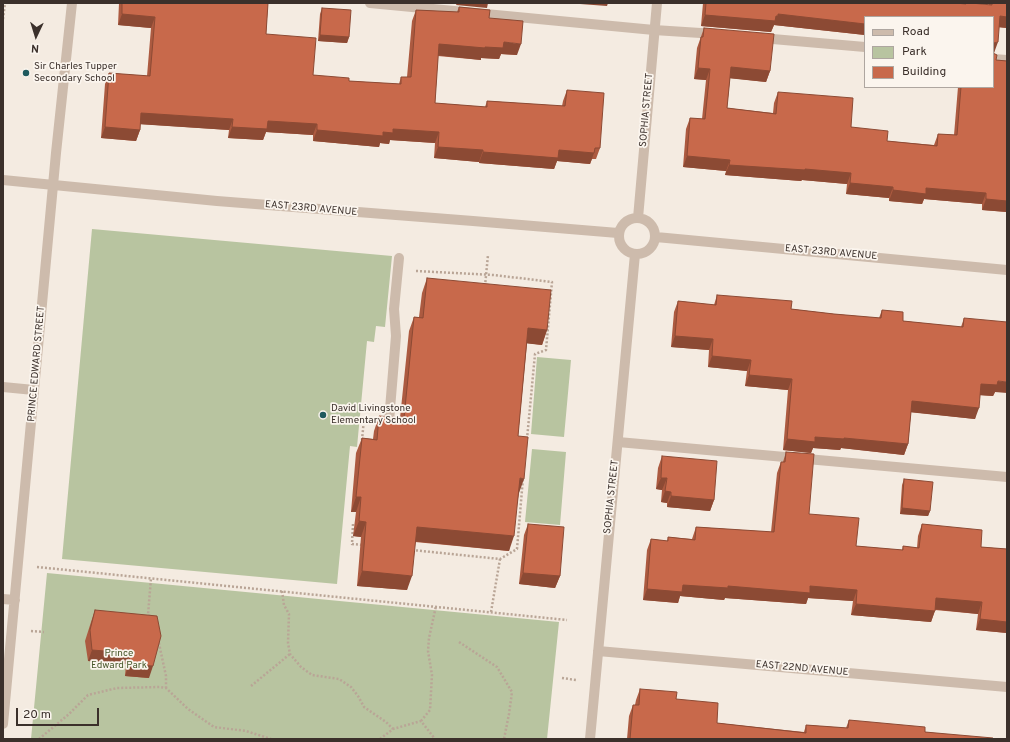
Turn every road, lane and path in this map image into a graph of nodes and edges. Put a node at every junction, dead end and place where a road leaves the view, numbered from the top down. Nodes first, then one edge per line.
1 (5, 3) edge
2 (72, 3) edge
3 (370, 3) edge
4 (657, 3) edge
5 (3, 19) edge
6 (654, 30) junction
7 (726, 35) edge
8 (749, 37) edge
9 (864, 47) edge
10 (994, 59) edge
11 (1007, 60) edge
12 (3, 180) edge
13 (54, 185) junction
14 (638, 218) junction
15 (618, 234) junction
16 (656, 237) junction
17 (635, 254) junction
18 (488, 255) dead end
19 (399, 258) dead end
20 (410, 270) dead end
21 (1007, 270) edge
22 (486, 275) junction
23 (485, 292) edge
24 (3, 387) edge
25 (34, 390) junction
26 (389, 421) edge
27 (363, 431) dead end
28 (527, 440) edge
29 (618, 442) junction
30 (362, 443) edge
31 (524, 471) edge
32 (1007, 477) edge
33 (353, 524) dead end
34 (366, 546) edge
35 (410, 550) edge
36 (500, 559) junction
37 (36, 567) dead end
38 (151, 578) junction
39 (282, 591) junction
40 (3, 599) edge
41 (14, 600) junction
42 (436, 606) junction
43 (491, 612) junction
44 (152, 618) edge
45 (567, 620) dead end
46 (30, 631) dead end
47 (44, 632) dead end
48 (158, 637) edge
49 (459, 642) dead end
50 (598, 651) junction
51 (290, 654) junction
52 (562, 678) dead end
53 (577, 680) dead end
54 (251, 686) dead end
55 (1007, 687) edge
56 (166, 688) junction
57 (421, 721) junction
58 (3, 724) edge
59 (393, 729) junction
60 (39, 739) edge
61 (271, 739) edge
62 (380, 739) edge
63 (435, 739) edge
64 (504, 739) edge
65 (590, 739) edge

1 - 5 path
2 - 13 street, PRINCE EDWARD STREET
3 - 6 street
4 - 6 street, SOPHIA STREET
6 - 7 street
6 - 14 street, SOPHIA STREET
8 - 9 street
10 - 11 street
12 - 13 street, EAST 23RD AVENUE
13 - 15 street, EAST 23RD AVENUE
13 - 25 street, PRINCE EDWARD STREET
14 - 15 street
14 - 16 street
15 - 17 street
16 - 17 street
16 - 21 street, EAST 23RD AVENUE
17 - 29 street, SOPHIA STREET
18 - 22 path
19 - 26 street
20 - 22 path
22 - 23 path
22 - 28 path
24 - 25 street
25 - 41 street, PRINCE EDWARD STREET
27 - 30 path
29 - 32 street
29 - 50 street, SOPHIA STREET
31 - 36 path
33 - 34 path
35 - 36 path
36 - 43 path
37 - 38 path
38 - 39 path
38 - 44 path
39 - 42 path
39 - 51 path
40 - 41 street
41 - 58 street, PRINCE EDWARD STREET
42 - 43 path
42 - 57 path
43 - 45 path
46 - 47 path
48 - 56 path
49 - 64 path
50 - 55 street, EAST 22ND AVENUE
50 - 65 street, SOPHIA STREET
51 - 54 path
51 - 59 path
52 - 53 path
56 - 60 path
56 - 61 path
57 - 59 path
57 - 63 path
59 - 62 path

